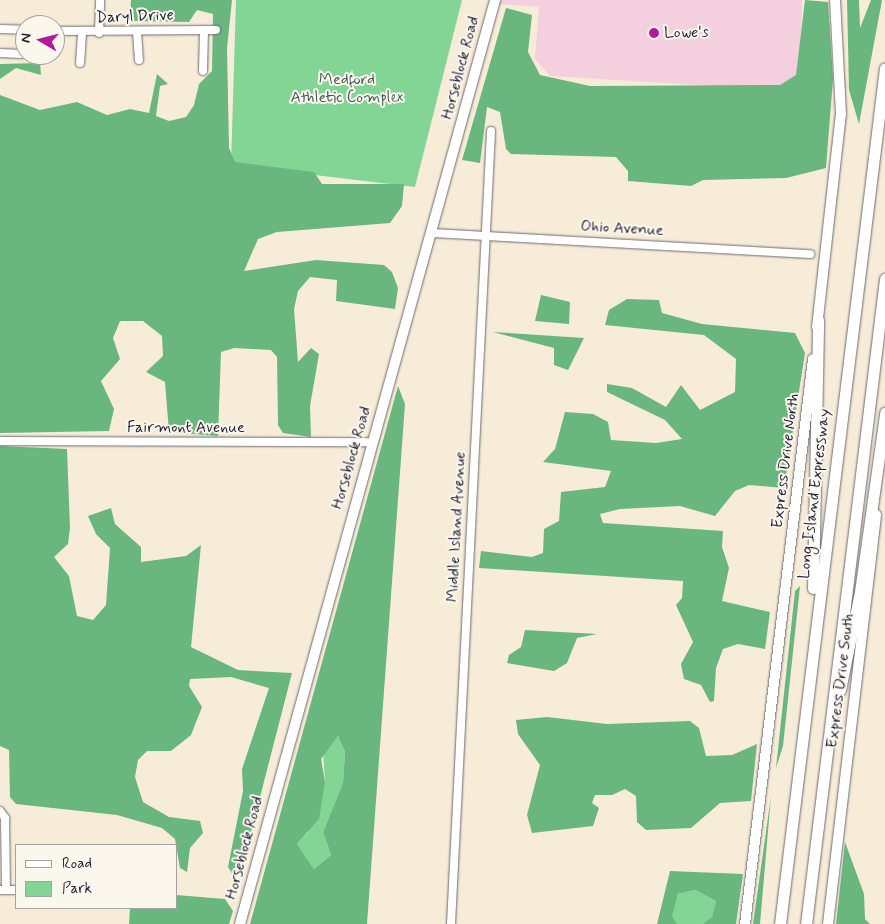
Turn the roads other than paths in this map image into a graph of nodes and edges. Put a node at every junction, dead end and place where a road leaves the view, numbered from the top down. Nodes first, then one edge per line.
1 (100, 0) edge
2 (495, 0) edge
3 (835, 0) edge
4 (0, 29) edge
5 (15, 30) edge
6 (204, 30) junction
7 (216, 30) dead end
8 (65, 32) edge
9 (137, 32) junction
10 (82, 33) junction
11 (99, 33) junction
12 (0, 53) edge
13 (15, 54) edge
14 (139, 60) dead end
15 (80, 63) dead end
16 (885, 68) edge
17 (203, 71) dead end
18 (491, 131) dead end
19 (432, 233) junction
20 (484, 236) junction
21 (810, 254) dead end
22 (885, 279) edge
23 (818, 320) junction
24 (885, 413) edge
25 (0, 441) edge
26 (372, 442) junction
27 (885, 442) edge
28 (810, 673) junction
29 (830, 723) junction
30 (0, 811) edge
31 (3, 890) edge
32 (240, 924) edge
33 (451, 924) edge
34 (745, 924) edge
35 (780, 924) edge
36 (806, 924) edge
37 (828, 924) edge

1 - 11 street
2 - 19 main road, Horseblock Road
3 - 23 main road, Express Drive North
4 - 5 street
6 - 7 street, Daryl Drive
6 - 9 street, Daryl Drive
6 - 17 street
8 - 10 street, Daryl Drive
9 - 11 street, Daryl Drive
9 - 14 street
10 - 11 street, Daryl Drive
10 - 15 street
12 - 13 street
16 - 28 highway, Long Island Expressway
18 - 20 street, Middle Island Avenue
19 - 20 street, Ohio Avenue
19 - 26 main road, Horseblock Road
20 - 21 street, Ohio Avenue
20 - 33 street, Middle Island Avenue
22 - 29 highway
23 - 28 highway
23 - 34 main road, Express Drive North
24 - 29 highway
25 - 26 street, Fairmont Avenue
26 - 32 main road, Horseblock Road
27 - 37 main road, Express Drive South
28 - 35 highway, Long Island Expressway
29 - 36 highway
30 - 31 street

